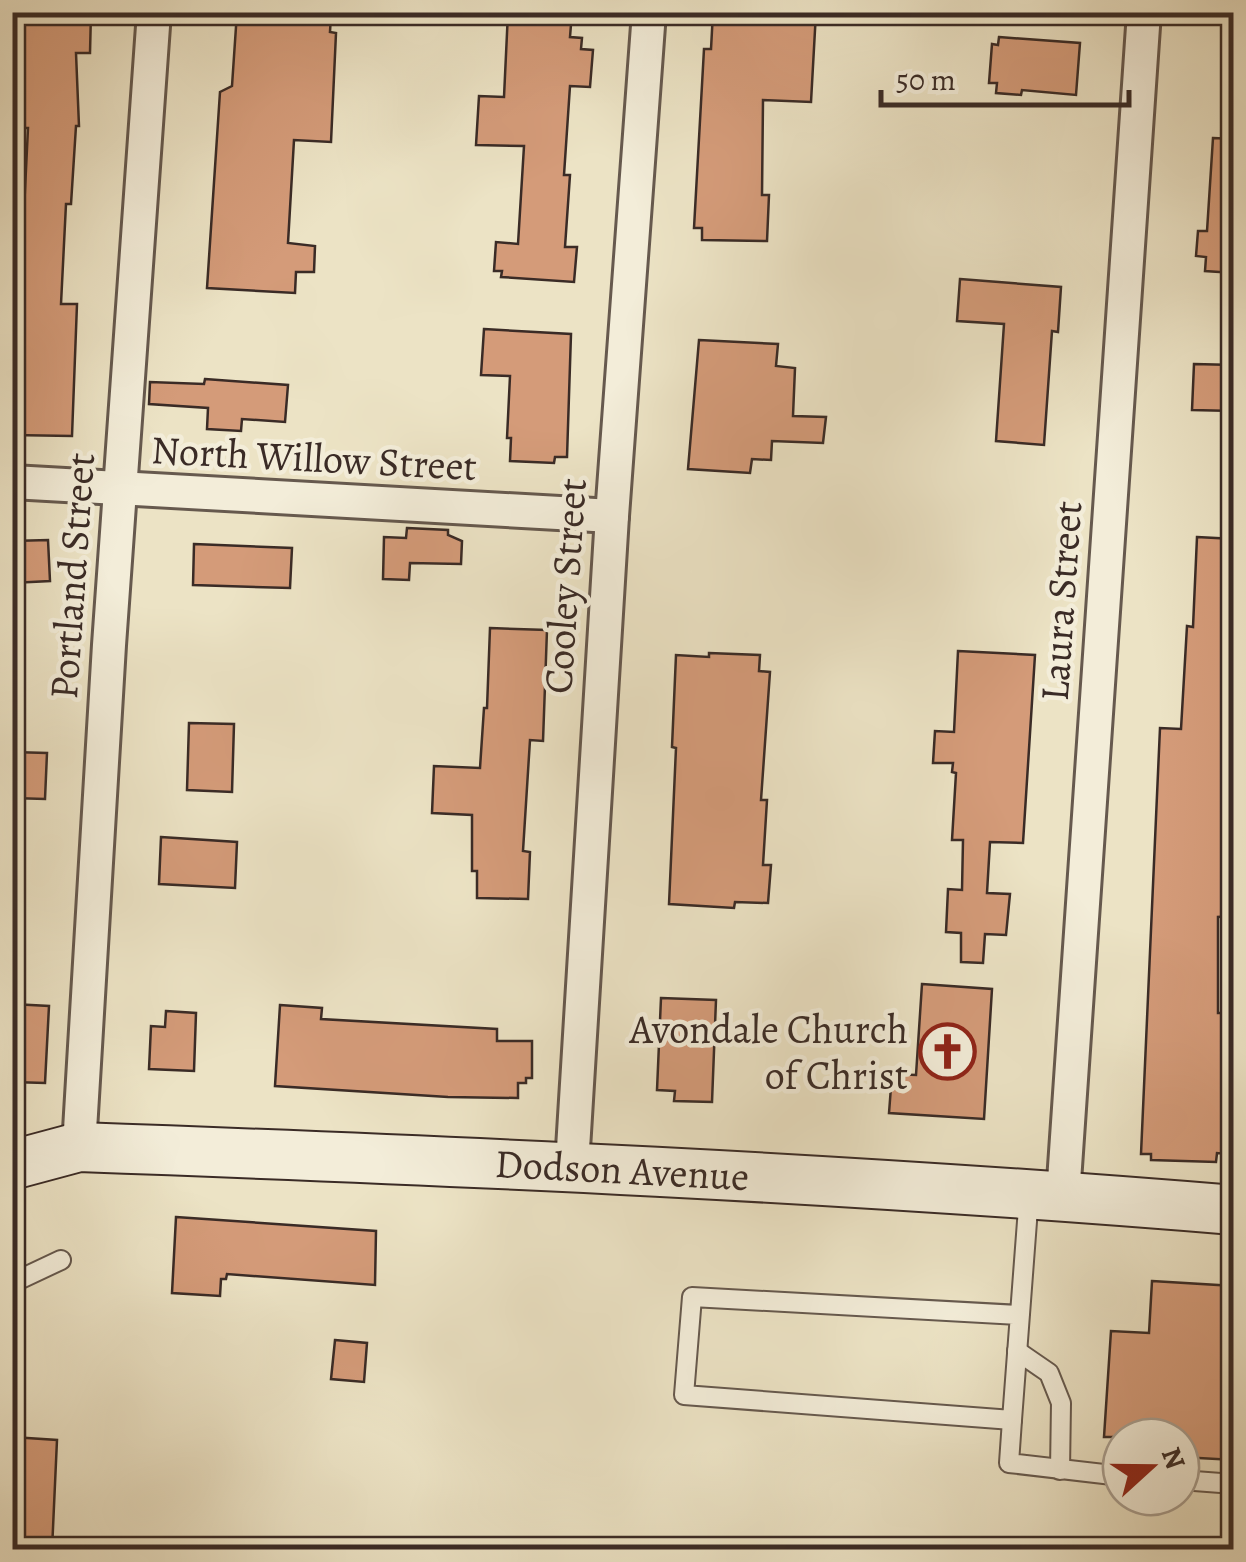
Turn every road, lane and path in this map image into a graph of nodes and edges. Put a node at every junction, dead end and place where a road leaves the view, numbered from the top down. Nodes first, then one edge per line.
1 (154, 12) edge
2 (650, 12) edge
3 (1144, 12) edge
4 (12, 482) edge
5 (121, 490) junction
6 (612, 516) junction
7 (79, 1146) junction
8 (12, 1165) edge
9 (572, 1165) junction
10 (1046, 1195) junction
11 (1234, 1210) edge
12 (61, 1260) dead end
13 (12, 1284) edge
14 (1020, 1316) junction
15 (1016, 1352) junction
16 (1012, 1420) junction
17 (1060, 1470) junction
18 (1101, 1474) edge
19 (1201, 1482) edge
20 (1234, 1484) edge

1 - 5 street, Portland Street
2 - 6 street, Cooley Street
3 - 10 street, Laura Street
4 - 5 street, North Willow Street
5 - 6 street, North Willow Street
5 - 7 street, Portland Street
6 - 9 street, Cooley Street
7 - 8 main road, Dodson Avenue
7 - 9 main road, Dodson Avenue
9 - 10 main road, Dodson Avenue
10 - 11 main road, Dodson Avenue
10 - 14 lane
12 - 13 lane
14 - 15 lane
14 - 16 lane
15 - 16 lane
15 - 17 lane
16 - 17 lane
17 - 18 lane
19 - 20 lane

